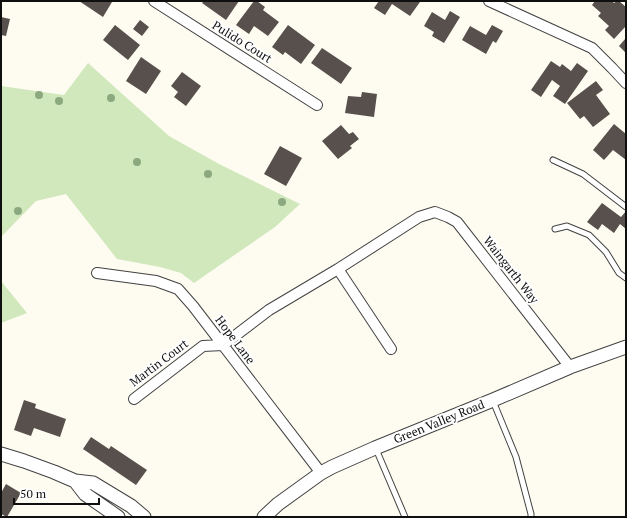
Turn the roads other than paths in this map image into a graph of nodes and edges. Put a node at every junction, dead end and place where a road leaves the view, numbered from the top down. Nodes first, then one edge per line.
1 (154, 1) edge
2 (489, 1) edge
3 (626, 83) edge
4 (317, 104) dead end
5 (553, 160) dead end
6 (626, 207) edge
7 (555, 229) dead end
8 (338, 269) junction
9 (98, 273) dead end
10 (626, 278) edge
11 (223, 345) junction
12 (626, 346) edge
13 (391, 349) dead end
14 (570, 367) junction
15 (134, 399) dead end
16 (492, 400) junction
17 (375, 448) junction
18 (1, 454) edge
19 (321, 473) junction
20 (75, 481) junction
21 (118, 517) edge
22 (144, 517) edge
23 (264, 517) edge
24 (405, 517) edge
25 (531, 517) edge

1 - 4 street, Pulido Court
2 - 3 street
5 - 6 lane
7 - 10 lane
8 - 11 street
8 - 13 street
8 - 14 street, Waingarth Way
9 - 11 street, Hope Lane
11 - 15 street, Martin Court
11 - 19 street, Hope Lane
12 - 14 street, Green Valley Road
14 - 16 street, Green Valley Road
16 - 17 street, Green Valley Road
16 - 25 lane
17 - 19 street, Green Valley Road
17 - 24 lane
18 - 20 street
19 - 23 street, Green Valley Road
20 - 21 street
20 - 22 street

